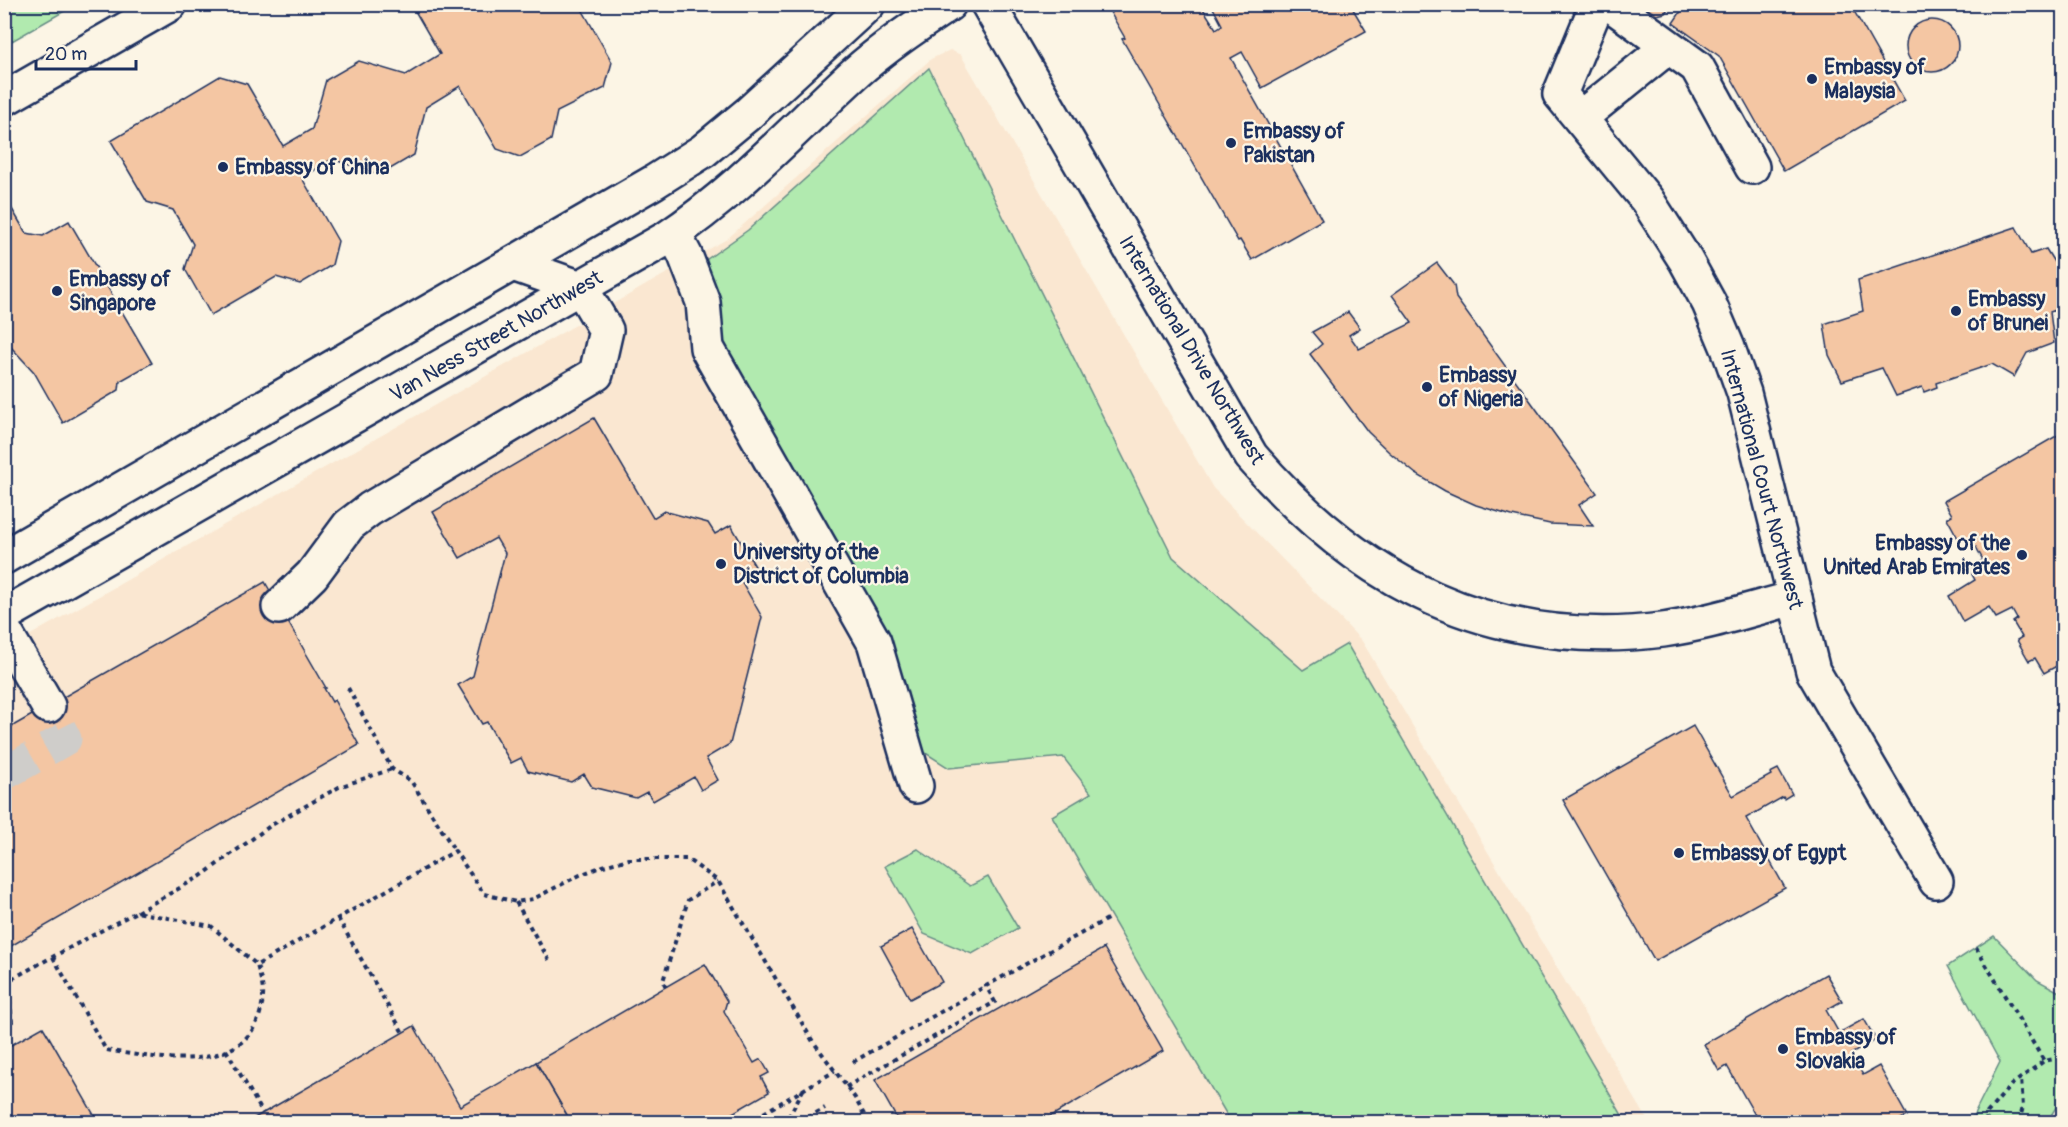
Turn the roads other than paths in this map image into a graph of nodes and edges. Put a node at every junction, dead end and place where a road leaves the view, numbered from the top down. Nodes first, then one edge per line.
1 (170, 4) edge
2 (868, 4) edge
3 (949, 4) edge
4 (988, 4) edge
5 (1597, 4) edge
6 (1610, 4) edge
7 (1668, 47) junction
8 (4, 99) edge
9 (1570, 106) junction
10 (1752, 167) dead end
11 (674, 234) junction
12 (513, 264) junction
13 (581, 288) junction
14 (4, 557) edge
15 (1795, 598) junction
16 (279, 607) dead end
17 (4, 615) edge
18 (4, 630) edge
19 (48, 706) tunnel mouth
20 (916, 786) dead end
21 (1936, 881) dead end

1 - 8 street
2 - 12 street
3 - 11 street, Van Ness Street Northwest
4 - 15 street, International Drive Northwest
5 - 9 street
6 - 7 street
7 - 9 street
7 - 10 street
9 - 15 street, International Court Northwest
11 - 13 street, Van Ness Street Northwest
11 - 20 street
12 - 13 street
12 - 14 street
13 - 16 street
13 - 17 street, Van Ness Street Northwest
15 - 21 street, International Court Northwest
18 - 19 street

